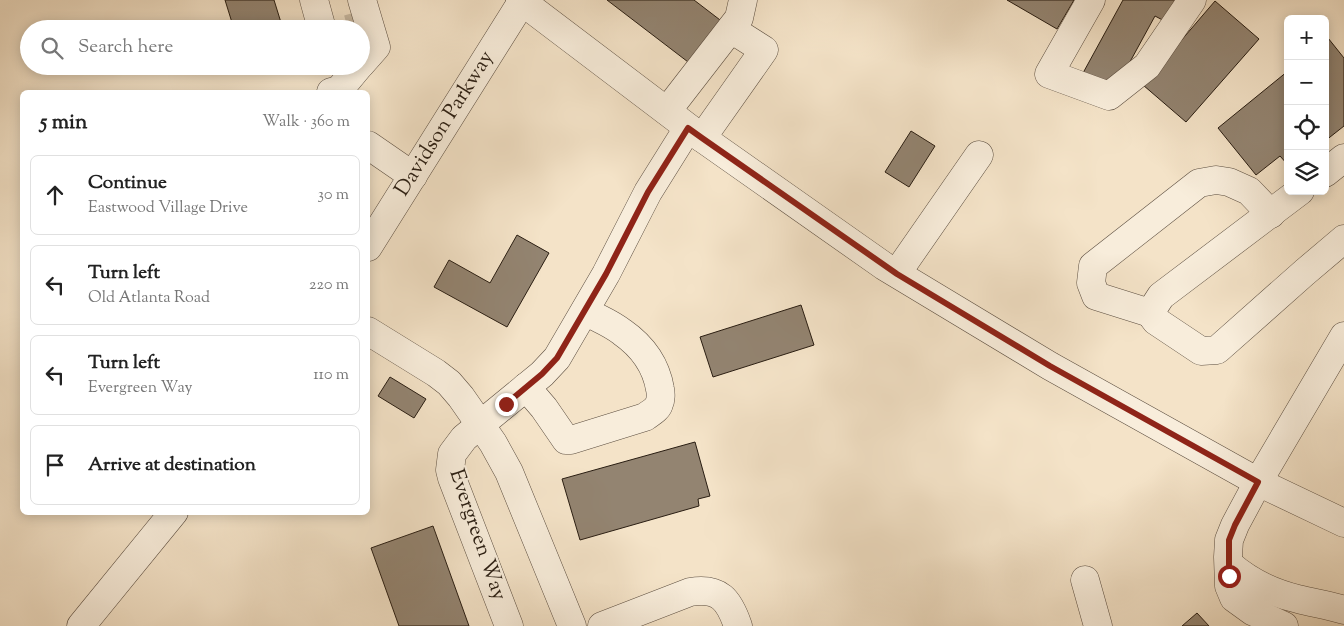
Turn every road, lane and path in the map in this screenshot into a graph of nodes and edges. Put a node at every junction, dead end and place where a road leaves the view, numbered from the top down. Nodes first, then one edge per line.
1 (743, 0) edge
2 (1092, 0) edge
3 (1192, 0) edge
4 (522, 1) edge
5 (731, 29) junction
6 (370, 34) edge
7 (370, 53) edge
8 (348, 75) edge
9 (335, 85) edge
10 (667, 111) junction
11 (695, 133) junction
12 (370, 146) edge
13 (978, 154) dead end
14 (1344, 158) edge
15 (1329, 169) edge
16 (413, 176) junction
17 (1295, 195) edge
18 (1271, 214) junction
19 (1344, 239) edge
20 (370, 244) edge
21 (897, 274) junction
22 (584, 311) junction
23 (1150, 313) junction
24 (370, 332) edge
25 (1344, 336) edge
26 (526, 387) junction
27 (480, 425) junction
28 (1258, 482) junction
29 (172, 515) edge
30 (1344, 523) edge
31 (1229, 564) junction
32 (1085, 580) dead end
33 (1344, 610) edge
34 (81, 626) edge
35 (509, 626) edge
36 (572, 626) edge
37 (602, 626) edge
38 (738, 626) edge
39 (1098, 626) edge
40 (1284, 626) edge

1 - 5 street
2 - 3 street
4 - 10 street
4 - 16 street, Davidson Parkway
5 - 10 street
5 - 11 street, Evergreen Way
6 - 7 street
8 - 9 street
10 - 11 street
11 - 21 street
11 - 22 street, Evergreen Way
12 - 16 street
13 - 21 street
14 - 15 street
16 - 20 street, Davidson Parkway
17 - 18 street
18 - 23 street
18 - 23 street
19 - 23 street
21 - 28 street
22 - 26 street, Evergreen Way
22 - 26 street
24 - 27 street
25 - 28 street
26 - 27 street, Evergreen Way
27 - 35 street, Evergreen Way
27 - 36 street
28 - 30 street
28 - 31 street
29 - 34 street
31 - 33 street
31 - 40 street
32 - 39 street
37 - 38 street

